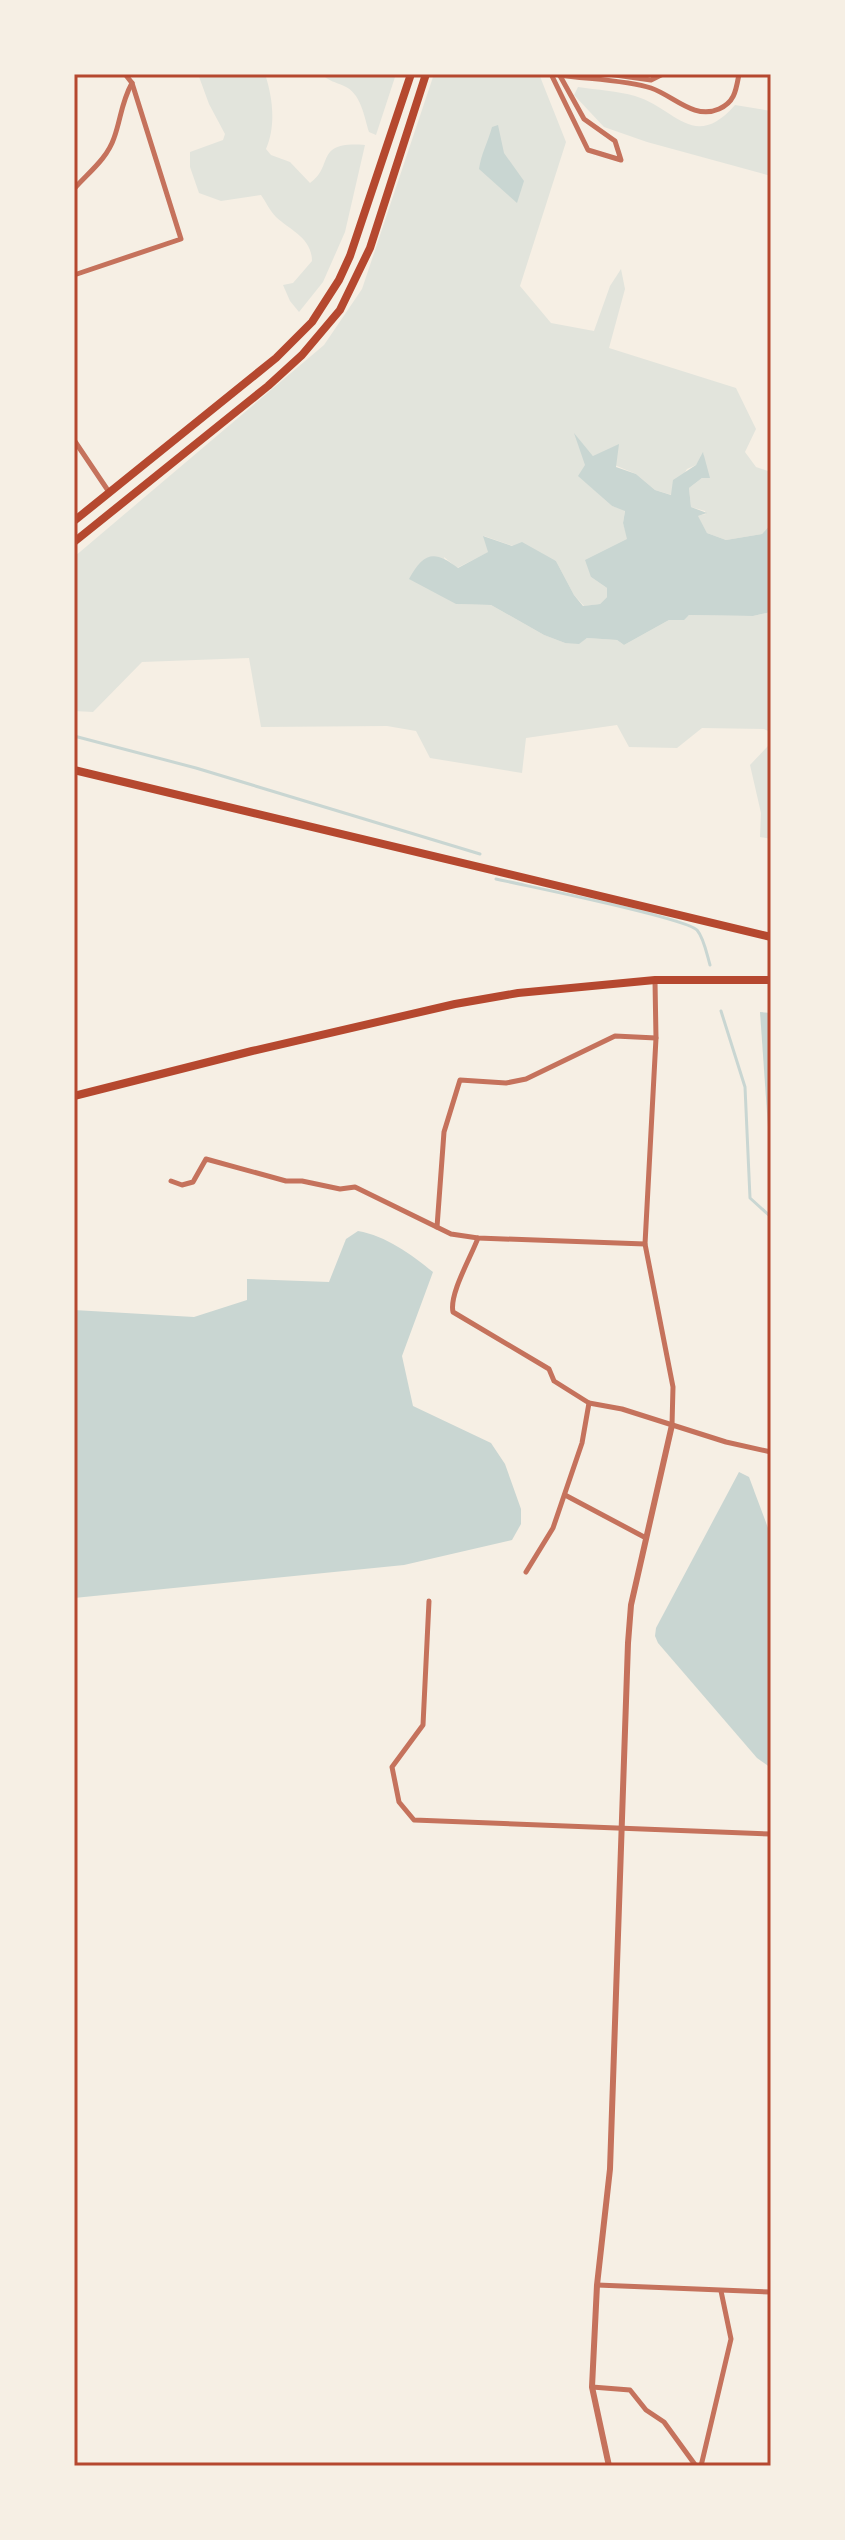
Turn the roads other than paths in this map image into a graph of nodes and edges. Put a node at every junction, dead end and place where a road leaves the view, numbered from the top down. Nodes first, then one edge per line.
1 (125, 74) edge
2 (411, 74) edge
3 (426, 74) edge
4 (556, 74) edge
5 (608, 74) edge
6 (663, 74) edge
7 (739, 74) edge
8 (581, 78) junction
9 (132, 83) junction
10 (567, 92) junction
11 (74, 189) edge
12 (74, 275) edge
13 (74, 440) edge
14 (110, 492) junction
15 (74, 521) edge
16 (74, 542) edge
17 (74, 770) edge
18 (771, 937) edge
19 (655, 980) junction
20 (771, 980) edge
21 (656, 1038) junction
22 (74, 1096) edge
23 (171, 1181) dead end
24 (437, 1227) junction
25 (478, 1238) junction
26 (645, 1244) junction
27 (589, 1403) junction
28 (672, 1425) junction
29 (771, 1452) edge
30 (565, 1495) junction
31 (646, 1538) junction
32 (526, 1572) dead end
33 (429, 1601) dead end
34 (622, 1828) junction
35 (771, 1834) edge
36 (597, 2285) junction
37 (721, 2291) junction
38 (771, 2292) edge
39 (592, 2387) junction
40 (609, 2466) edge
41 (699, 2466) edge

1 - 9 street
2 - 14 main road
3 - 16 main road
4 - 8 street
4 - 10 street
4 - 10 street
5 - 6 street
7 - 8 street
8 - 10 street
9 - 11 street
9 - 12 street
13 - 14 street
14 - 15 main road
17 - 18 main road
19 - 20 main road
19 - 21 street
19 - 22 main road
21 - 24 street
21 - 26 street
23 - 24 street
24 - 25 street
25 - 26 street
25 - 27 street
26 - 28 street
27 - 28 street
27 - 30 street
28 - 29 street
28 - 31 street
30 - 31 street
30 - 32 street
31 - 34 street
33 - 34 street
34 - 35 street
34 - 36 street
36 - 37 street
36 - 39 street
37 - 38 street
37 - 41 street
39 - 40 street
39 - 41 street

